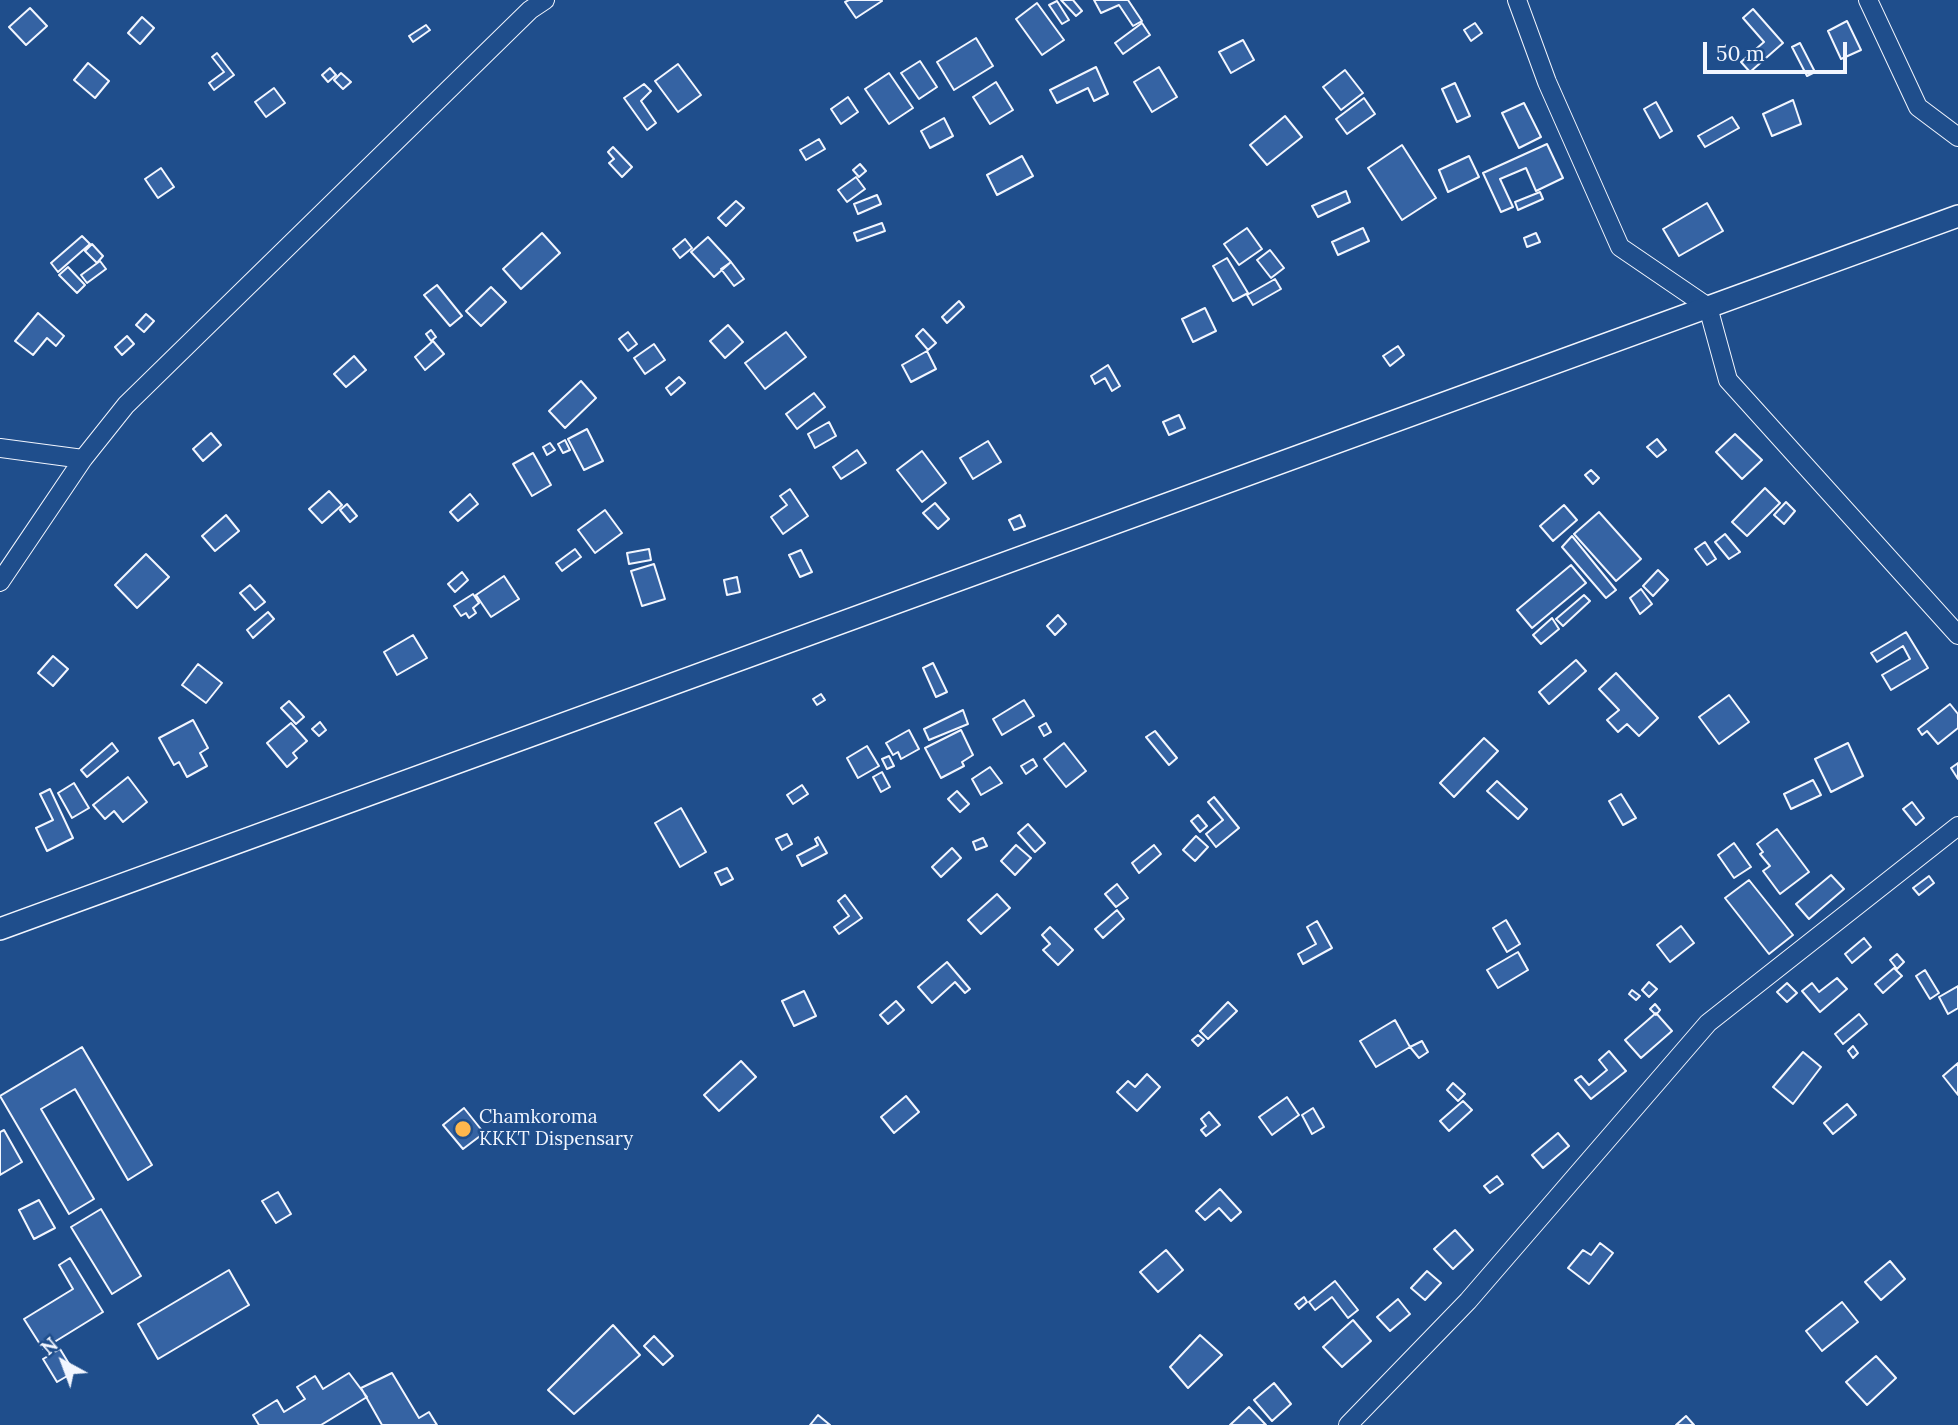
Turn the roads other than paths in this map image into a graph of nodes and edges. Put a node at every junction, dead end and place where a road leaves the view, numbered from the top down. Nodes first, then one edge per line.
1 (545, 0) edge
2 (1517, 0) edge
3 (1868, 0) edge
4 (1958, 137) edge
5 (1958, 216) edge
6 (1709, 307) junction
7 (0, 448) edge
8 (83, 459) junction
9 (0, 582) edge
10 (1958, 635) edge
11 (1958, 826) edge
12 (0, 929) edge
13 (1348, 1425) edge

1 - 8 street
2 - 6 street
3 - 4 street
5 - 6 street
6 - 10 street
6 - 12 street
7 - 8 street
8 - 9 street
11 - 13 street

